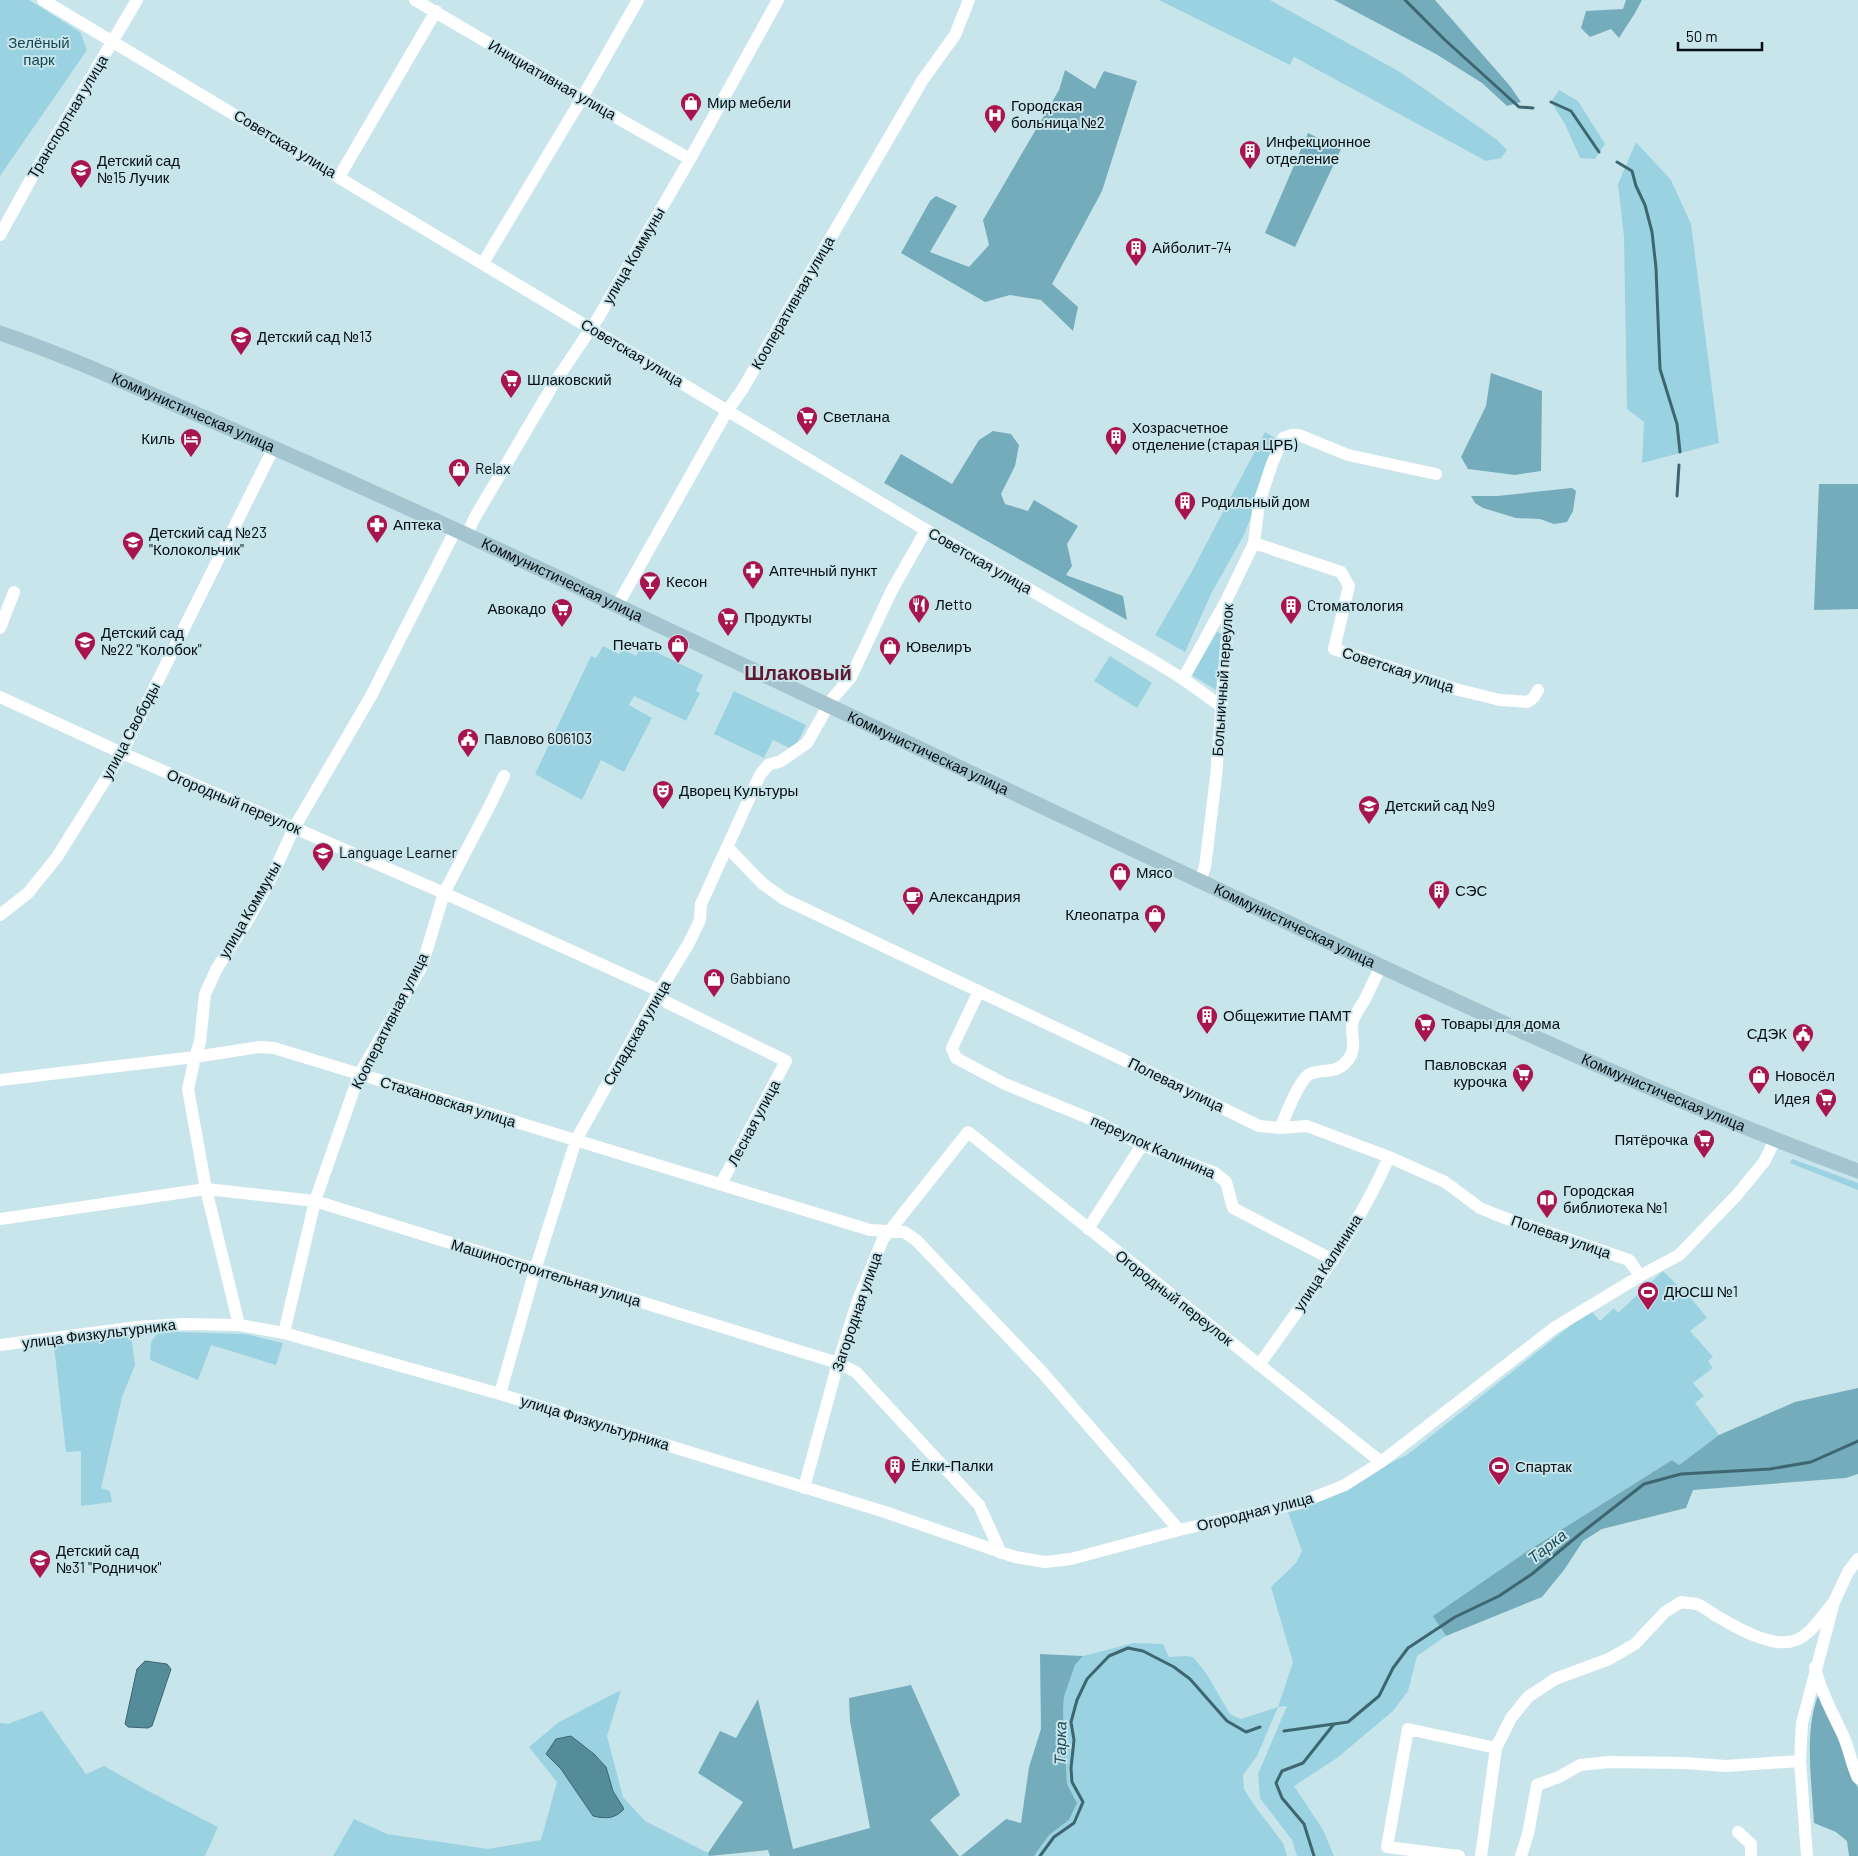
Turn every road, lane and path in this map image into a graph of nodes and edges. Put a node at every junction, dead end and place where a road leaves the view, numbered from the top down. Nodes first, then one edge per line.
1 (43, 0) edge
2 (137, 0) edge
3 (415, 0) edge
4 (638, 0) edge
5 (778, 0) edge
6 (969, 0) edge
7 (436, 12) junction
8 (113, 42) junction
9 (582, 98) junction
10 (690, 159) junction
11 (339, 177) junction
12 (0, 234) edge
13 (483, 263) junction
14 (591, 329) junction
15 (0, 332) edge
16 (728, 411) junction
17 (274, 447) junction
18 (1436, 474) dead end
19 (926, 530) junction
20 (462, 532) junction
21 (1254, 543) junction
22 (14, 592) dead end
23 (1227, 599) junction
24 (617, 606) junction
25 (0, 628) edge
26 (1183, 678) junction
27 (1538, 690) dead end
28 (0, 697) edge
29 (828, 706) junction
30 (1220, 706) junction
31 (122, 753) junction
32 (504, 776) dead end
33 (294, 828) junction
34 (728, 848) junction
35 (1200, 881) junction
36 (444, 893) junction
37 (0, 915) edge
38 (1381, 966) junction
39 (979, 991) junction
40 (658, 994) junction
41 (194, 1056) junction
42 (786, 1061) joint
43 (359, 1075) junction
44 (0, 1080) edge
45 (1280, 1128) junction
46 (968, 1132) joint
47 (576, 1140) junction
48 (1775, 1140) junction
49 (1142, 1145) junction
50 (1389, 1157) junction
51 (1858, 1171) edge
52 (721, 1184) junction
53 (206, 1189) junction
54 (315, 1201) junction
55 (0, 1219) edge
56 (1088, 1229) junction
57 (887, 1232) junction
58 (1333, 1260) junction
59 (535, 1270) junction
60 (1640, 1276) junction
61 (239, 1325) junction
62 (284, 1333) junction
63 (0, 1345) edge
64 (838, 1363) junction
65 (1260, 1365) junction
66 (500, 1394) junction
67 (1382, 1462) junction
68 (804, 1488) junction
69 (1179, 1530) junction
70 (1001, 1553) junction
71 (1858, 1559) edge
72 (1834, 1602) junction
73 (1815, 1668) junction
74 (1496, 1748) junction
75 (1800, 1761) junction
76 (1858, 1778) edge
77 (1738, 1832) dead end
78 (1459, 1856) edge
79 (1481, 1856) edge
80 (1521, 1856) edge
81 (1751, 1856) edge
82 (1807, 1856) edge

1 - 8 street, Советская улица
2 - 8 street, Транспортная улица
3 - 7 street, Инициативная улица
4 - 9 street
5 - 10 street, улица Коммуны
6 - 16 street, Кооперативная улица
7 - 9 street, Инициативная улица
7 - 11 street
8 - 11 street, Советская улица
8 - 12 street, Транспортная улица
9 - 10 street, Инициативная улица
9 - 13 street
10 - 14 street, улица Коммуны
11 - 13 street, Советская улица
13 - 14 street, Советская улица
14 - 16 street, Советская улица
14 - 20 street, улица Коммуны
15 - 17 main road, Коммунистическая улица
16 - 19 street, Советская улица
16 - 24 street, Кооперативная улица
17 - 20 main road, Коммунистическая улица
17 - 31 street, улица Свободы
18 - 21 street, Больничный переулок
19 - 26 street, Советская улица
19 - 29 street, Складская улица
20 - 24 main road, Коммунистическая улица
20 - 33 street, улица Коммуны
21 - 23 street, Больничный переулок
21 - 27 street, Советская улица
22 - 25 street
23 - 26 street
23 - 30 street, Больничный переулок
24 - 29 main road, Коммунистическая улица
26 - 30 street, Советская улица
28 - 31 street, Огородный переулок
29 - 34 street, Складская улица
29 - 35 main road, Коммунистическая улица
30 - 35 street, Больничный переулок
31 - 33 street, Огородный переулок
31 - 37 street, улица Свободы
32 - 36 street, Кооперативная улица
33 - 36 street, Огородный переулок
33 - 41 street, улица Коммуны
34 - 39 street, Полевая улица
34 - 40 street, Складская улица
35 - 38 main road, Коммунистическая улица
36 - 40 street, Огородный переулок
36 - 43 street, Кооперативная улица
38 - 45 street
38 - 48 main road, Коммунистическая улица
39 - 45 street, Полевая улица
39 - 49 street, переулок Калинина
40 - 42 street, Огородный переулок
40 - 47 street, Складская улица
41 - 43 street, Стахановская улица
41 - 44 street, Стахановская улица
41 - 53 street, улица Коммуны
42 - 52 street, Лесная улица
43 - 47 street, Стахановская улица
43 - 54 street, Кооперативная улица
45 - 50 street, Полевая улица
46 - 56 street, Огородный переулок
46 - 57 street, Загородная улица
47 - 52 street, Стахановская улица
47 - 59 street, Складская улица
48 - 51 main road, Коммунистическая улица
48 - 60 street, Огородная улица
49 - 56 street
49 - 58 street, переулок Калинина
50 - 58 street, улица Калинина
50 - 60 street, Полевая улица
52 - 57 street, Стахановская улица
53 - 54 street, Машиностроительная улица
53 - 55 street, Машиностроительная улица
53 - 61 street, улица Коммуны
54 - 59 street, Машиностроительная улица
54 - 62 street, Кооперативная улица
56 - 65 street, Огородный переулок
57 - 64 street, Загородная улица
57 - 69 street, Огородная улица
58 - 65 street, улица Калинина
59 - 64 street, Машиностроительная улица
59 - 66 street, Складская улица
60 - 67 street, Огородная улица
61 - 62 street, улица Физкультурника
61 - 63 street, улица Физкультурника
62 - 66 street, улица Физкультурника
64 - 68 street, Загородная улица
64 - 70 street, Машиностроительная улица
65 - 67 street, Огородный переулок
66 - 68 street, улица Физкультурника
67 - 69 street, Огородная улица
68 - 70 street, улица Физкультурника
69 - 70 street, улица Физкультурника
71 - 72 street
72 - 73 street
72 - 74 street
73 - 75 street
73 - 76 street
74 - 78 street
74 - 79 street
75 - 80 street
75 - 82 street
77 - 81 street

